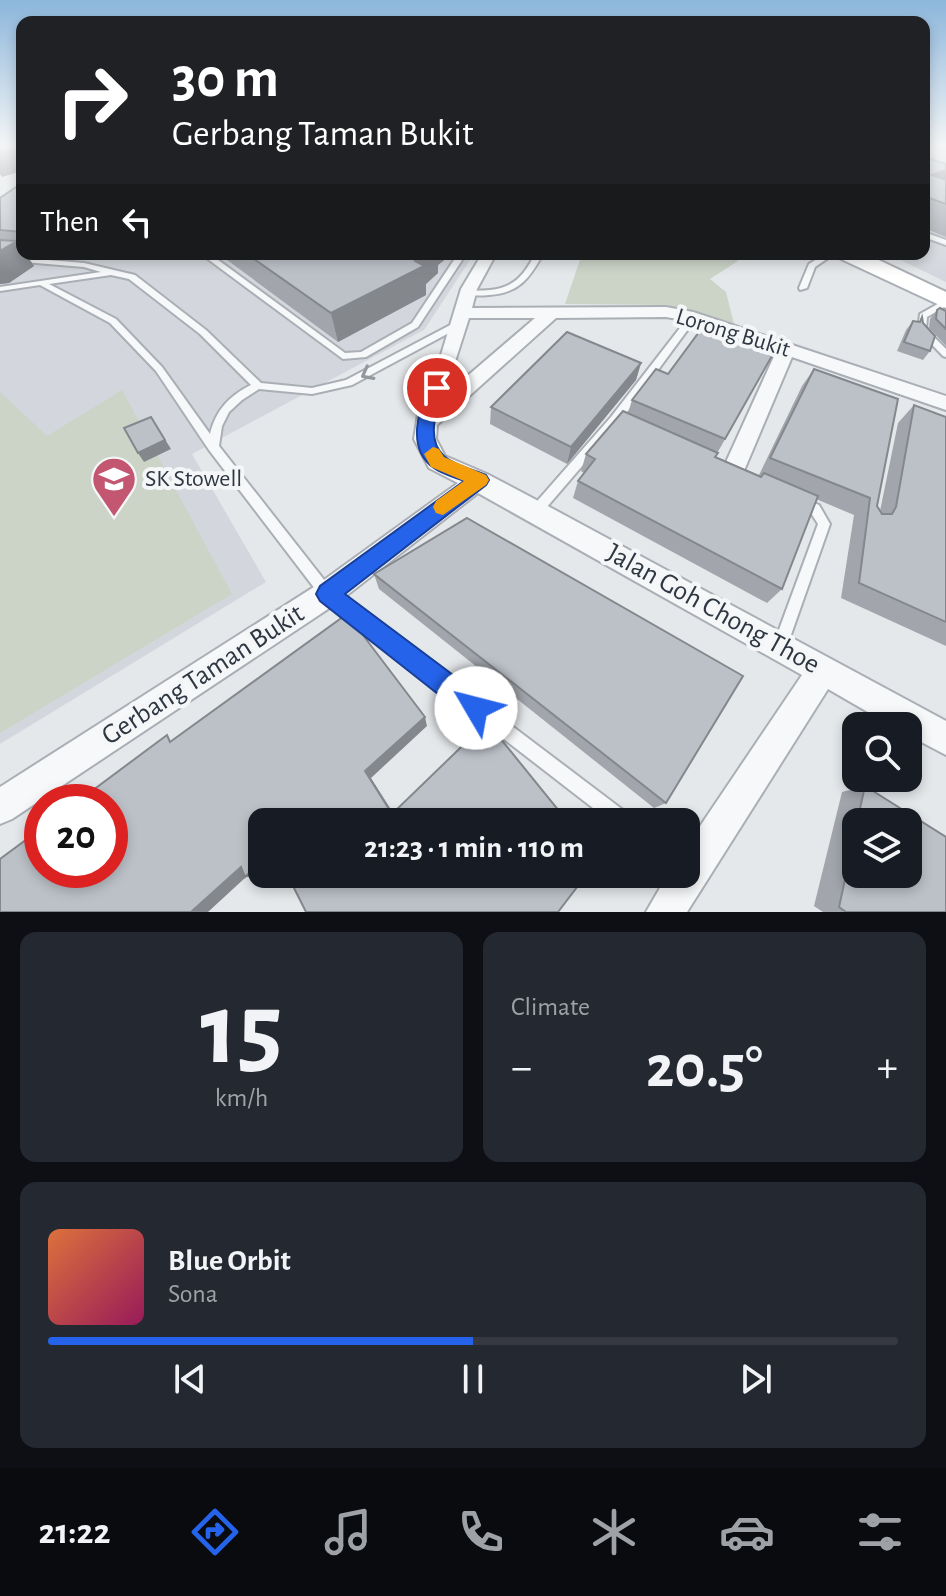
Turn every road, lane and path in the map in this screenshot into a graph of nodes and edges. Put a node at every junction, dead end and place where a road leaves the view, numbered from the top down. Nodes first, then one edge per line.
1 (24, 260) edge
2 (213, 260) edge
3 (458, 260) edge
4 (486, 260) edge
5 (536, 260) edge
6 (821, 260) edge
7 (861, 260) edge
8 (113, 272) junction
9 (41, 283) junction
10 (803, 288) dead end
11 (0, 289) edge
12 (946, 302) edge
13 (464, 310) junction
14 (551, 313) junction
15 (693, 317) junction
16 (787, 348) junction
17 (946, 354) edge
18 (258, 386) junction
19 (946, 403) edge
20 (615, 420) junction
21 (427, 422) junction
22 (628, 426) edge
23 (213, 447) junction
24 (732, 473) edge
25 (479, 480) junction
26 (787, 497) edge
27 (536, 511) junction
28 (327, 594) junction
29 (780, 646) junction
30 (823, 670) junction
31 (946, 739) edge
32 (0, 807) edge
33 (607, 808) edge
34 (700, 854) edge
35 (679, 888) edge
36 (665, 912) edge

1 - 8 lane
2 - 3 lane
4 - 13 street
5 - 13 lane
6 - 10 lane
7 - 12 street
8 - 9 lane
8 - 18 lane
9 - 11 lane
9 - 23 lane
12 - 17 lane
13 - 14 street, Lorong Bukit
13 -> 18 lane
13 - 21 street
14 - 15 street, Lorong Bukit
14 - 21 street
15 - 16 street, Lorong Bukit
15 - 20 lane
16 - 19 street, Lorong Bukit
16 - 24 street
18 - 23 lane
20 - 22 lane
20 - 27 lane
21 - 25 street, Jalan Goh Chong Thoe
23 - 28 lane
25 - 27 street, Jalan Goh Chong Thoe
25 - 28 street, Gerbang Taman Bukit
26 - 29 lane
27 - 29 street, Jalan Goh Chong Thoe
28 - 32 street, Gerbang Taman Bukit
28 - 33 lane
29 - 30 street, Jalan Goh Chong Thoe
30 - 31 street, Jalan Goh Chong Thoe
30 - 34 street
35 - 36 street

